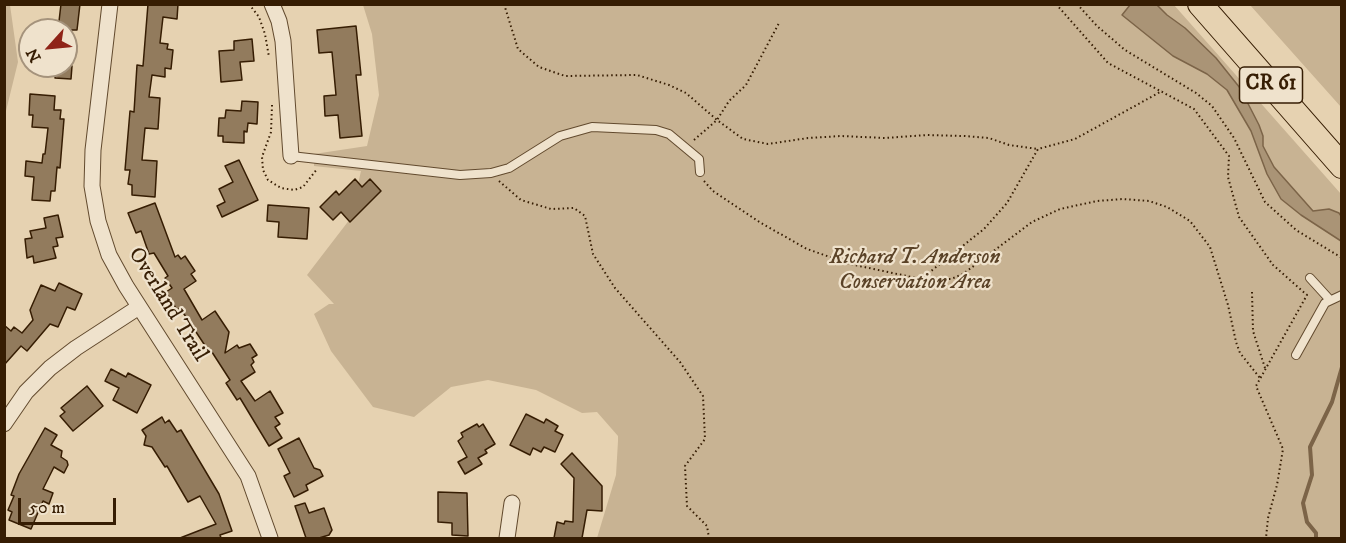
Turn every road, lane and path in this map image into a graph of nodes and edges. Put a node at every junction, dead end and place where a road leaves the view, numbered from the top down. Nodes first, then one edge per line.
1 (110, 4) edge
2 (272, 4) edge
3 (504, 4) edge
4 (1056, 4) edge
5 (1077, 4) edge
6 (1200, 4) edge
7 (779, 23) dead end
8 (1162, 91) junction
9 (717, 120) junction
10 (687, 147) junction
11 (1038, 149) junction
12 (291, 156) joint
13 (1341, 166) edge
14 (700, 172) joint
15 (491, 173) junction
16 (1341, 258) edge
17 (1310, 278) dead end
18 (921, 279) junction
19 (1252, 292) dead end
20 (1341, 295) edge
21 (1330, 300) junction
22 (139, 307) junction
23 (1296, 356) dead end
24 (1265, 368) junction
25 (1260, 378) junction
26 (4, 424) edge
27 (512, 503) dead end
28 (270, 538) edge
29 (507, 538) edge
30 (709, 538) edge
31 (1266, 538) edge

1 - 22 street, Overland Trail
2 - 12 street
3 - 9 path
4 - 8 path
5 - 16 path
6 - 13 main road, CR 61
7 - 9 path
8 - 11 path
8 - 24 path
9 - 10 path
9 - 11 path
10 - 14 lane
10 - 15 lane
11 - 18 path
12 - 15 lane
14 - 18 path
15 - 30 path
17 - 21 lane
18 - 25 path
19 - 24 path
20 - 21 lane
21 - 23 lane
22 - 26 street
22 - 28 street, Overland Trail
24 - 25 path
25 - 31 path
27 - 29 street

